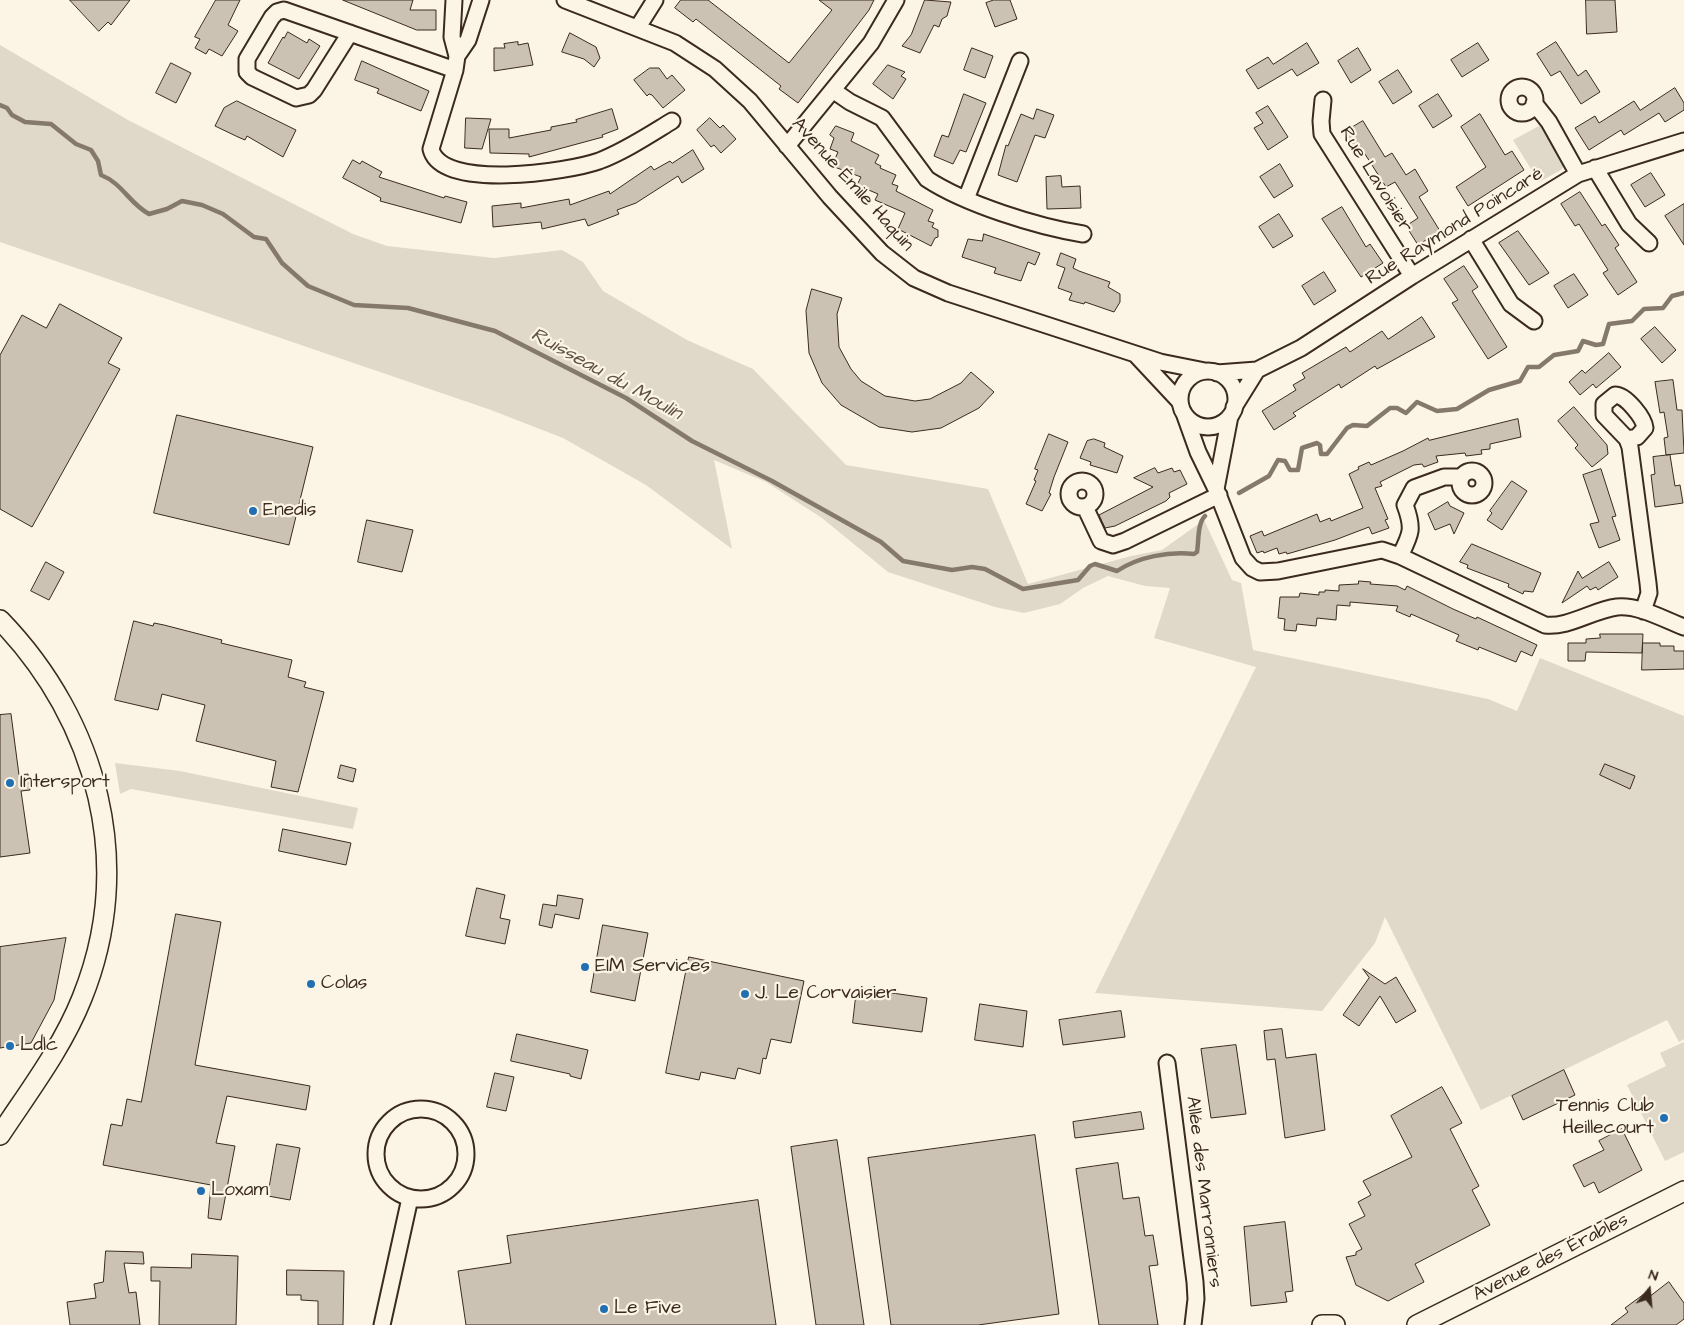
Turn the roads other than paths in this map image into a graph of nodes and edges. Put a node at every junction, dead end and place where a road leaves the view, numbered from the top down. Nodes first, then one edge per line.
1 (454, 0) edge
2 (481, 0) edge
3 (565, 0) edge
4 (655, 0) edge
5 (896, 0) edge
6 (638, 27) junction
7 (350, 33) junction
8 (1020, 61) dead end
9 (456, 63) junction
10 (834, 91) junction
11 (1324, 100) dead end
12 (1534, 103) dead end
13 (672, 121) dead end
14 (1684, 141) edge
15 (787, 146) junction
16 (1595, 168) junction
17 (1578, 174) junction
18 (966, 199) junction
19 (1083, 234) dead end
20 (1471, 239) junction
21 (1649, 243) dead end
22 (1412, 276) junction
23 (1534, 321) dead end
24 (1135, 353) junction
25 (1257, 370) junction
26 (1211, 372) junction
27 (1182, 407) junction
28 (1232, 412) junction
29 (1628, 439) dead end
30 (1461, 477) dead end
31 (1217, 492) junction
32 (1085, 507) dead end
33 (1400, 556) junction
34 (1643, 611) junction
35 (0, 620) edge
36 (1684, 627) edge
37 (1167, 1063) dead end
38 (0, 1135) edge
39 (1684, 1191) edge
40 (410, 1198) junction
41 (382, 1325) edge
42 (1193, 1325) edge
43 (1322, 1325) edge
44 (1335, 1325) edge
45 (1417, 1325) edge

1 - 9 street
2 - 9 street
3 - 6 street, Avenue Émile Haquin
4 - 6 street
5 - 10 street
6 - 15 street, Avenue Émile Haquin
7 - 7 street
7 - 9 street
8 - 18 street
9 - 13 street
10 - 15 street
10 - 18 street
11 - 22 street, Rue Lavoisier
12 - 17 street
14 - 16 street, Rue Raymond Poincaré
15 - 24 street, Avenue Émile Haquin
16 - 17 street, Rue Raymond Poincaré
16 - 21 street
17 - 20 street, Rue Raymond Poincaré
18 - 19 street
20 - 22 street, Rue Raymond Poincaré
20 - 23 street
22 - 25 street, Rue Raymond Poincaré
24 - 26 street, Avenue Émile Haquin
24 - 27 street, Avenue Émile Haquin
25 - 26 street, Rue Raymond Poincaré
25 - 28 street
26 - 27 street
26 - 28 street
27 - 28 street
27 - 31 street
28 - 31 street
29 - 34 street
30 - 33 street
31 - 32 street
31 - 33 street
33 - 34 street
34 - 36 street
35 - 38 street
37 - 42 street, Allée des Marronniers
39 - 45 street, Avenue des Érables
40 - 40 street
40 - 41 street
43 - 44 street

